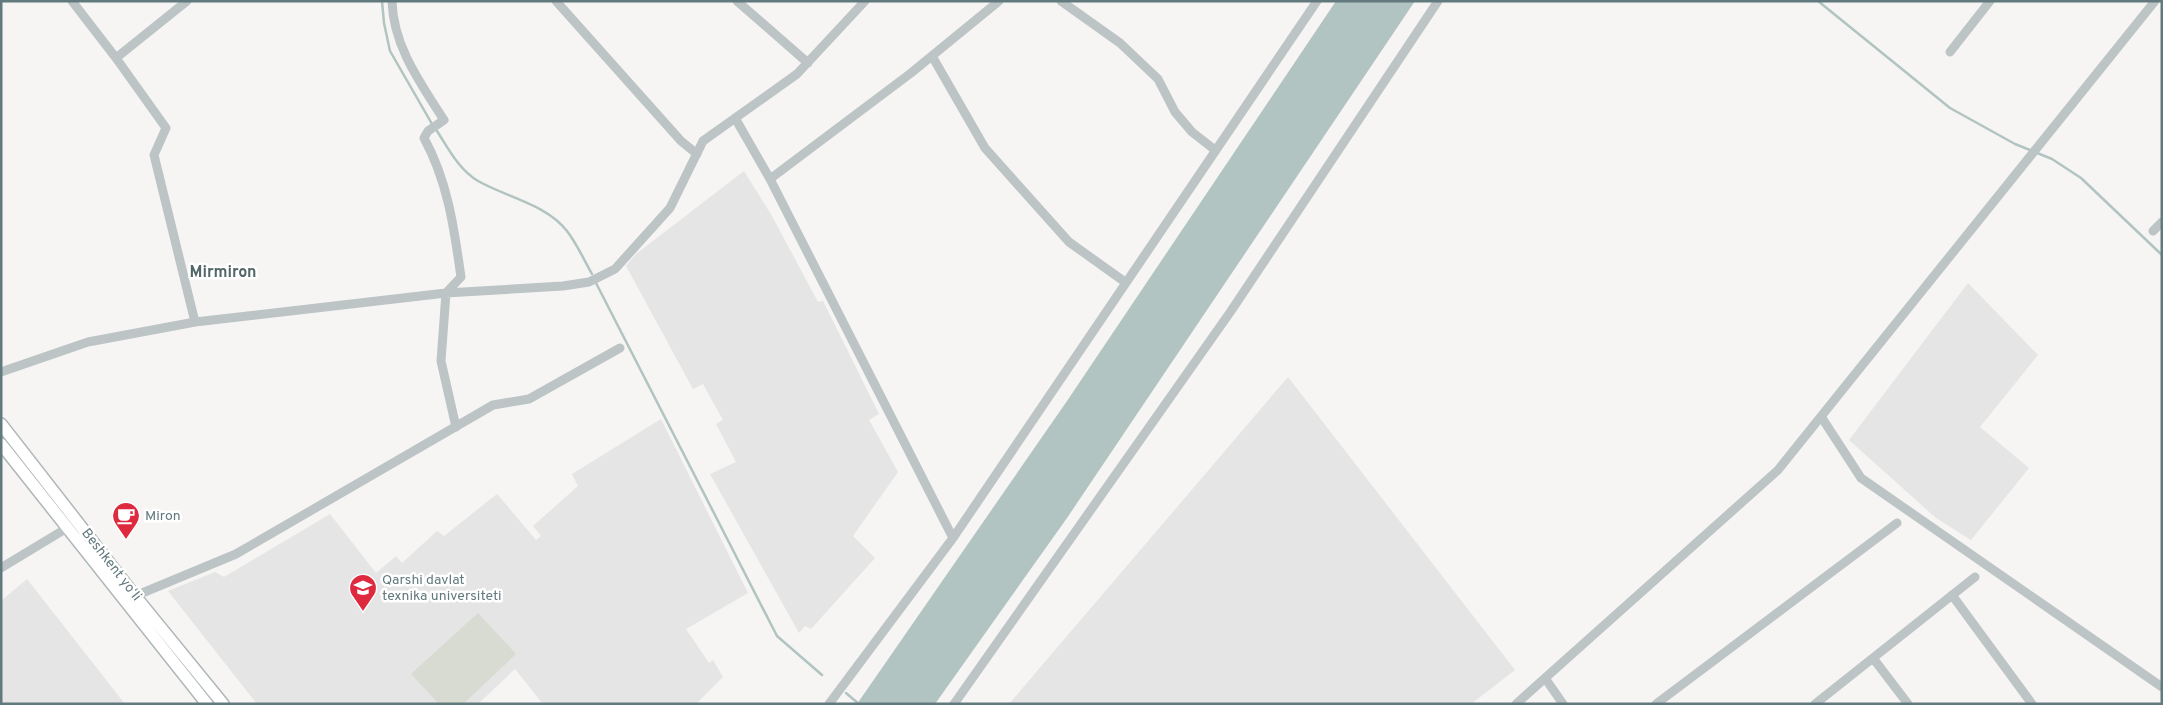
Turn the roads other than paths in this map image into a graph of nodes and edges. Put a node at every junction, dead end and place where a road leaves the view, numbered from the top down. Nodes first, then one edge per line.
1 (72, 1) edge
2 (187, 1) edge
3 (392, 1) edge
4 (556, 1) edge
5 (737, 1) edge
6 (865, 1) edge
7 (999, 1) edge
8 (1061, 1) edge
9 (1317, 1) edge
10 (1438, 1) edge
11 (1990, 1) edge
12 (2155, 1) edge
13 (1950, 52) dead end
14 (932, 56) junction
15 (116, 58) junction
16 (808, 63) junction
17 (735, 118) junction
18 (1215, 150) junction
19 (697, 154) junction
20 (770, 179) junction
21 (2162, 222) edge
22 (2154, 231) dead end
23 (1125, 282) junction
24 (446, 293) junction
25 (195, 322) junction
26 (620, 348) dead end
27 (2, 369) edge
28 (1822, 418) junction
29 (1, 424) edge
30 (456, 427) junction
31 (1, 444) edge
32 (1897, 523) dead end
33 (66, 528) junction
34 (953, 538) junction
35 (1, 568) edge
36 (1975, 577) dead end
37 (1952, 595) junction
38 (135, 596) junction
39 (1873, 658) junction
40 (1545, 678) junction
41 (2162, 687) edge
42 (207, 704) edge
43 (223, 704) edge
44 (829, 704) edge
45 (954, 704) edge
46 (1516, 704) edge
47 (1562, 704) edge
48 (1656, 704) edge
49 (1815, 704) edge
50 (1908, 704) edge
51 (2032, 704) edge

1 - 15 street
2 - 15 street
3 - 24 street
4 - 19 street
5 - 16 street
6 - 16 street
7 - 14 street
8 - 18 street
9 - 18 street
10 - 45 street
11 - 13 street
12 - 28 street
14 - 20 street
14 - 23 street
15 - 25 street
16 - 17 street
17 - 19 street
17 - 20 street
18 - 23 street
19 - 24 street
20 - 34 street
21 - 22 street
23 - 34 street
24 - 25 street
24 - 30 street
25 - 27 street
26 - 30 street
28 - 40 street
28 - 41 street
29 - 38 main road, Beshkent yoʻli
30 - 38 street
31 - 33 main road, Beshkent yoʻli
32 - 48 street
33 - 35 street
33 - 42 main road, Beshkent yoʻli
34 - 44 street
36 - 37 street
37 - 39 street
37 - 51 street
38 - 43 main road, Beshkent yoʻli
39 - 49 street
39 - 50 street
40 - 46 street
40 - 47 street

